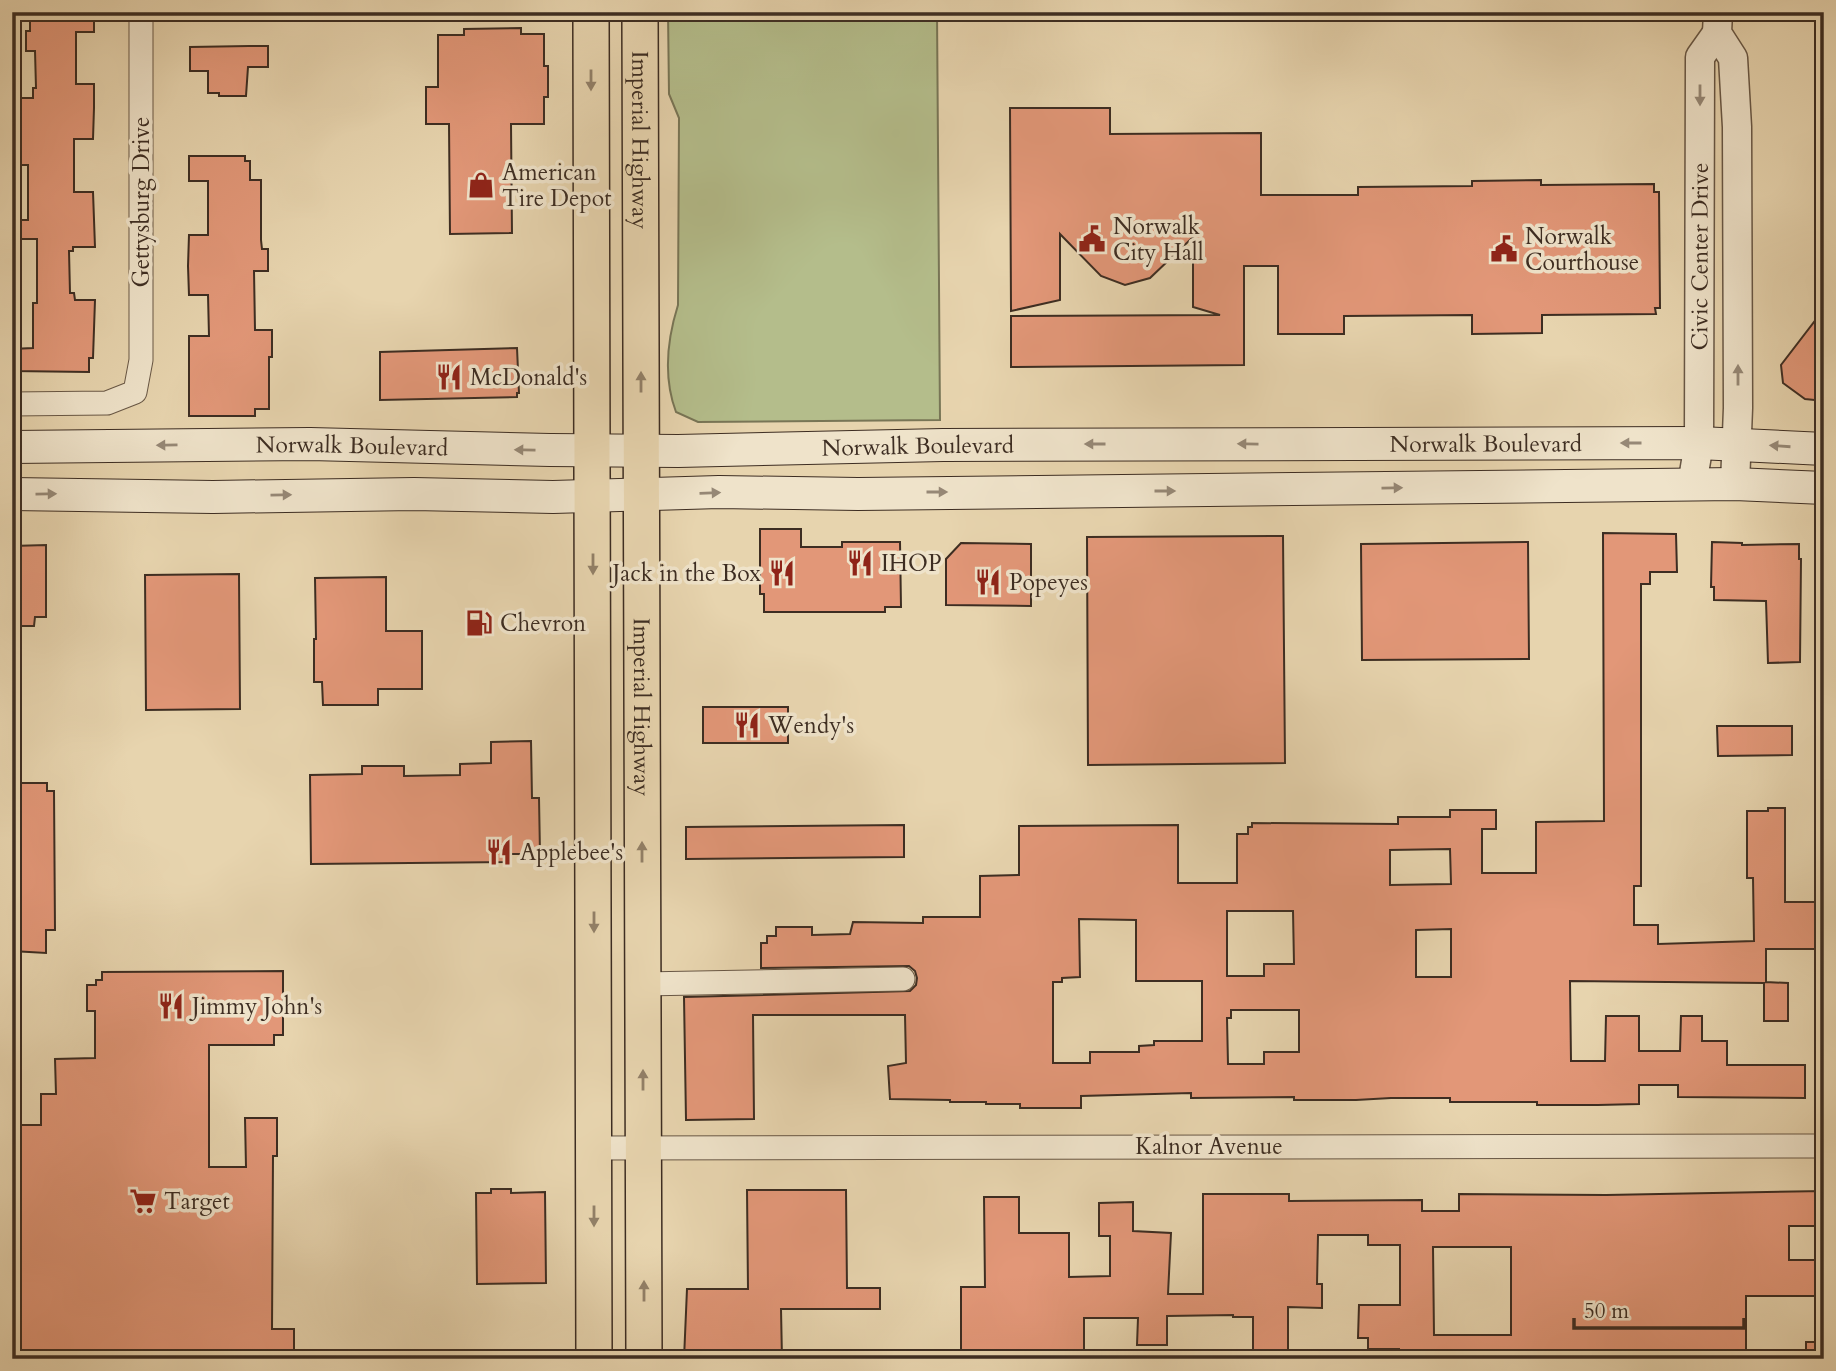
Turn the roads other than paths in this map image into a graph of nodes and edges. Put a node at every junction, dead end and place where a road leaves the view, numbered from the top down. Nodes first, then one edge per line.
1 (141, 12) edge
2 (591, 12) edge
3 (640, 12) edge
4 (1717, 23) edge
5 (12, 404) edge
6 (1699, 443) junction
7 (1737, 443) junction
8 (12, 447) edge
9 (1824, 449) edge
10 (593, 450) junction
11 (642, 450) junction
12 (1735, 484) junction
13 (1692, 485) junction
14 (1824, 488) edge
15 (12, 494) edge
16 (642, 494) junction
17 (593, 495) junction
18 (903, 979) dead end
19 (643, 984) junction
20 (1824, 1146) edge
21 (594, 1148) junction
22 (643, 1148) junction
23 (594, 1359) edge
24 (644, 1359) edge

1 - 5 street, Gettysburg Drive
2 -> 10 main road
11 -> 3 main road, Imperial Highway
4 -> 6 street, Civic Center Drive
7 -> 4 street, Civic Center Drive
6 - 7 main road, Norwalk Boulevard
6 -> 11 main road, Norwalk Boulevard
6 - 13 street, Civic Center Drive
9 -> 7 main road, Norwalk Boulevard
7 - 12 street, Civic Center Drive
10 -> 8 main road, Norwalk Boulevard
10 - 11 main road, Norwalk Boulevard
10 - 17 main road
11 - 16 main road, Imperial Highway
12 - 13 main road, Norwalk Boulevard
12 - 14 main road, Norwalk Boulevard
16 -> 13 main road, Norwalk Boulevard
15 -> 17 main road, Norwalk Boulevard
16 - 17 main road, Norwalk Boulevard
19 -> 16 main road, Imperial Highway
17 -> 21 main road
18 - 19 street
22 -> 19 main road, Imperial Highway
20 - 22 street, Kalnor Avenue
21 - 22 street, Kalnor Avenue
21 -> 23 main road
24 -> 22 main road, Imperial Highway

